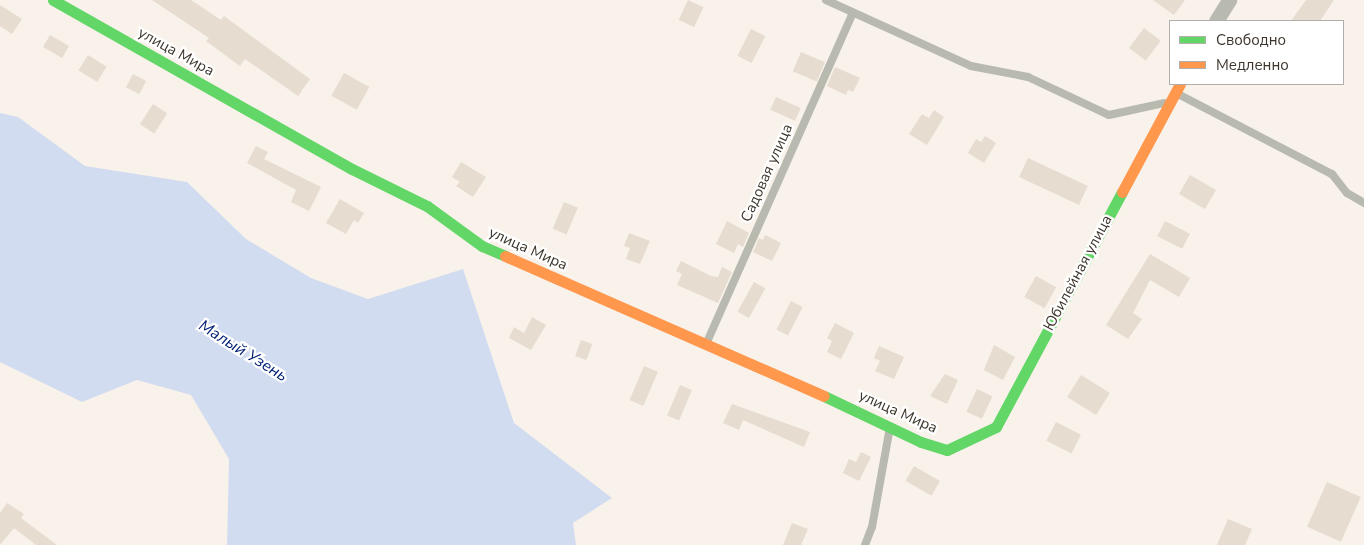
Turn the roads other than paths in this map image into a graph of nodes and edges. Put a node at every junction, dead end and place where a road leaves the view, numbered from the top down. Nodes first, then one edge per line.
1 (53, 0) edge
2 (826, 0) edge
3 (1228, 0) edge
4 (852, 13) junction
5 (1217, 20) edge
6 (1175, 93) edge
7 (1364, 203) edge
8 (706, 344) junction
9 (890, 425) junction
10 (958, 445) joint
11 (865, 545) edge

1 - 8 street, улица Мира
2 - 4 lane
3 - 5 street
4 - 6 lane
4 - 8 lane, Садовая улица
6 - 7 lane
6 - 10 street, Юбилейная улица
8 - 9 street, улица Мира
9 - 10 street, улица Мира
9 - 11 lane

